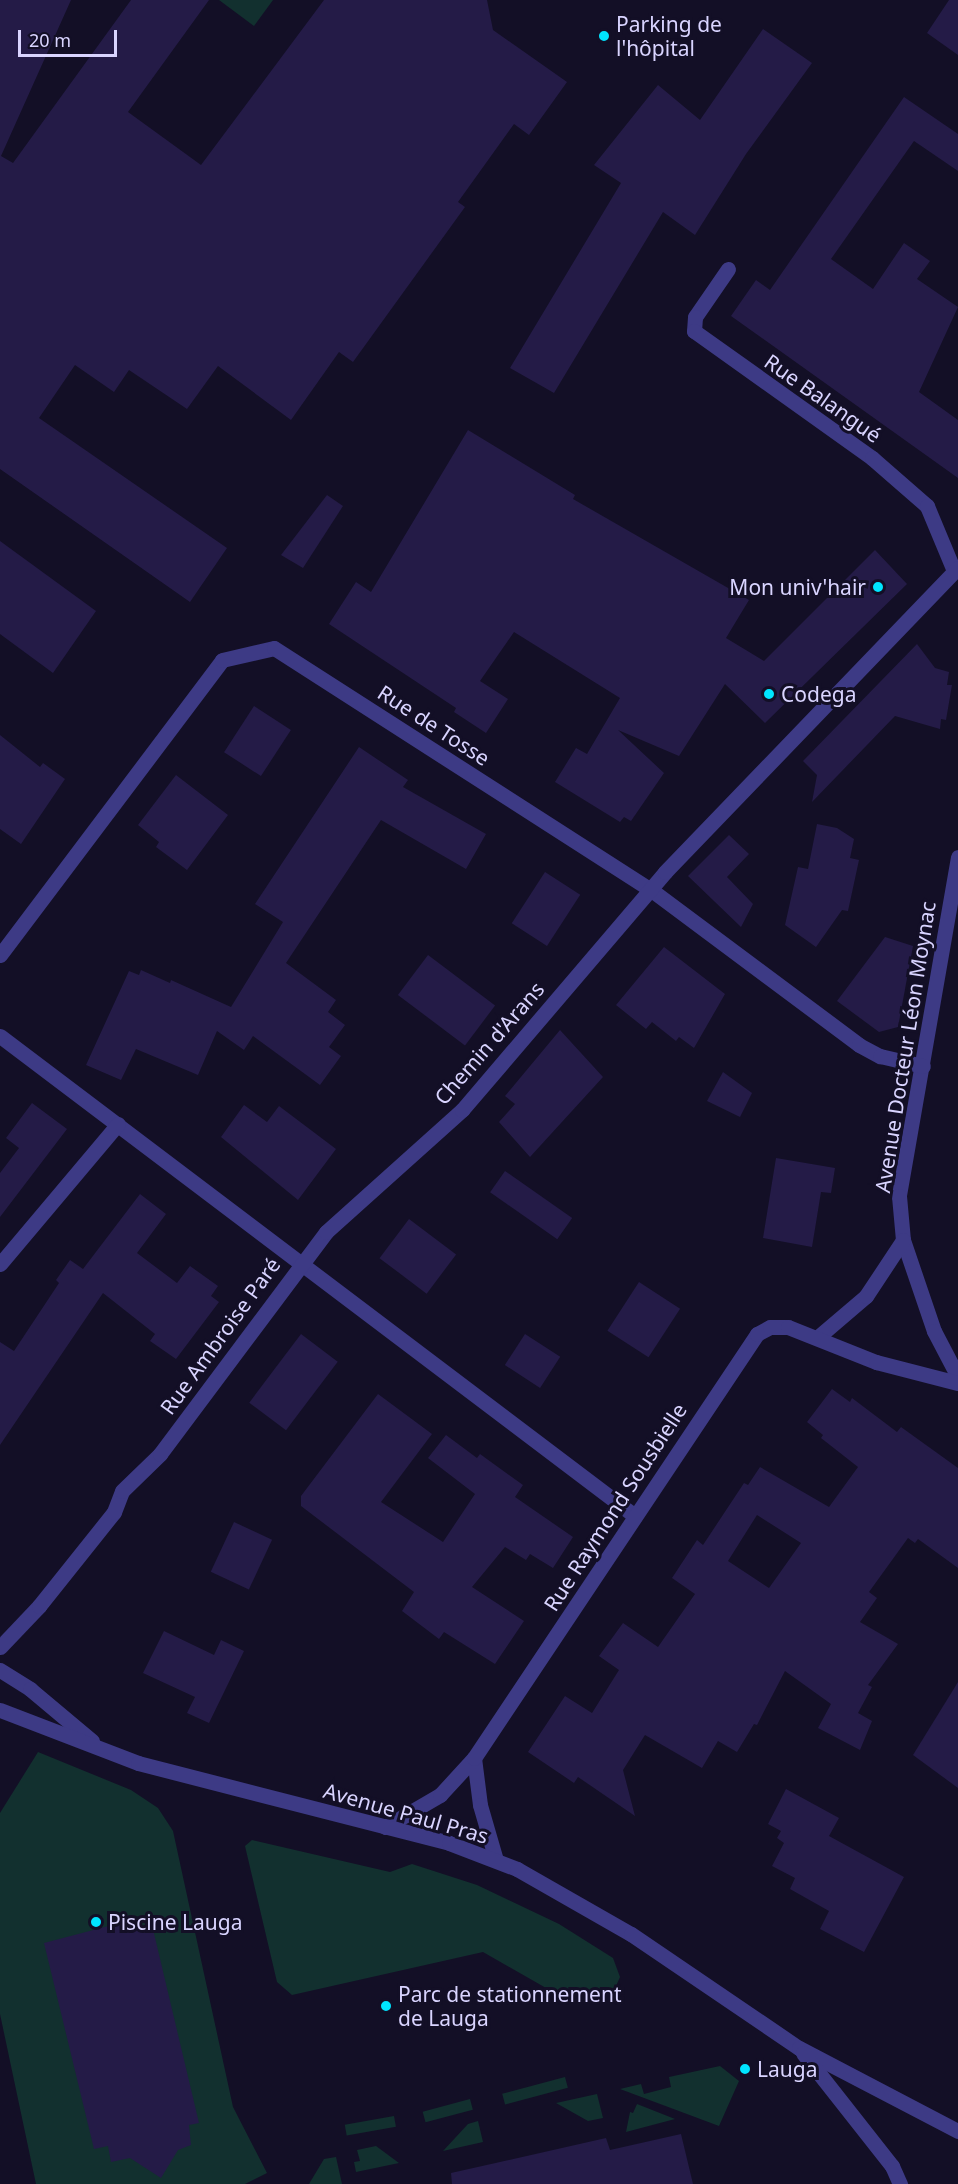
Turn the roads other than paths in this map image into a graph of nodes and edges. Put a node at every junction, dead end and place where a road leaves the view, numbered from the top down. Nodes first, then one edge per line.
1 (728, 269) dead end
2 (956, 570) edge
3 (958, 857) edge
4 (650, 889) junction
5 (0, 955) edge
6 (0, 1036) edge
7 (923, 1066) junction
8 (118, 1124) junction
9 (903, 1240) junction
10 (0, 1263) edge
11 (300, 1263) junction
12 (818, 1337) junction
13 (958, 1377) edge
14 (958, 1383) edge
15 (635, 1516) junction
16 (0, 1647) edge
17 (0, 1670) edge
18 (0, 1710) edge
19 (99, 1747) junction
20 (474, 1758) junction
21 (385, 1827) junction
22 (496, 1860) junction
23 (799, 2048) junction
24 (958, 2131) edge
25 (900, 2184) edge

1 - 2 street, Rue Balangué
2 - 4 street, Chemin d'Arans
3 - 7 street, Avenue Docteur Léon Moynac
4 - 5 street, Rue de Tosse
4 - 7 street, Rue de Tosse
4 - 11 street, Chemin d'Arans
6 - 8 street
7 - 9 street, Avenue Docteur Léon Moynac
8 - 10 street
8 - 11 street
9 - 12 street
9 - 13 street, Avenue Docteur Léon Moynac
11 - 15 street, Rue Ambroise Paré
11 - 16 street, Rue Ambroise Paré
12 - 14 street, Rue Raymond Sousbielle
12 - 15 street, Rue Raymond Sousbielle
15 - 20 street, Rue Raymond Sousbielle
17 - 19 street, Avenue Paul Pras
18 - 19 street, Avenue Paul Pras
19 - 21 street, Avenue Paul Pras
20 - 21 street, Rue Raymond Sousbielle
20 - 22 street
21 - 22 street, Avenue Paul Pras
22 - 23 street, Avenue Paul Pras
23 - 24 street, Avenue Paul Pras
23 - 25 street, Avenue Paul Pras

